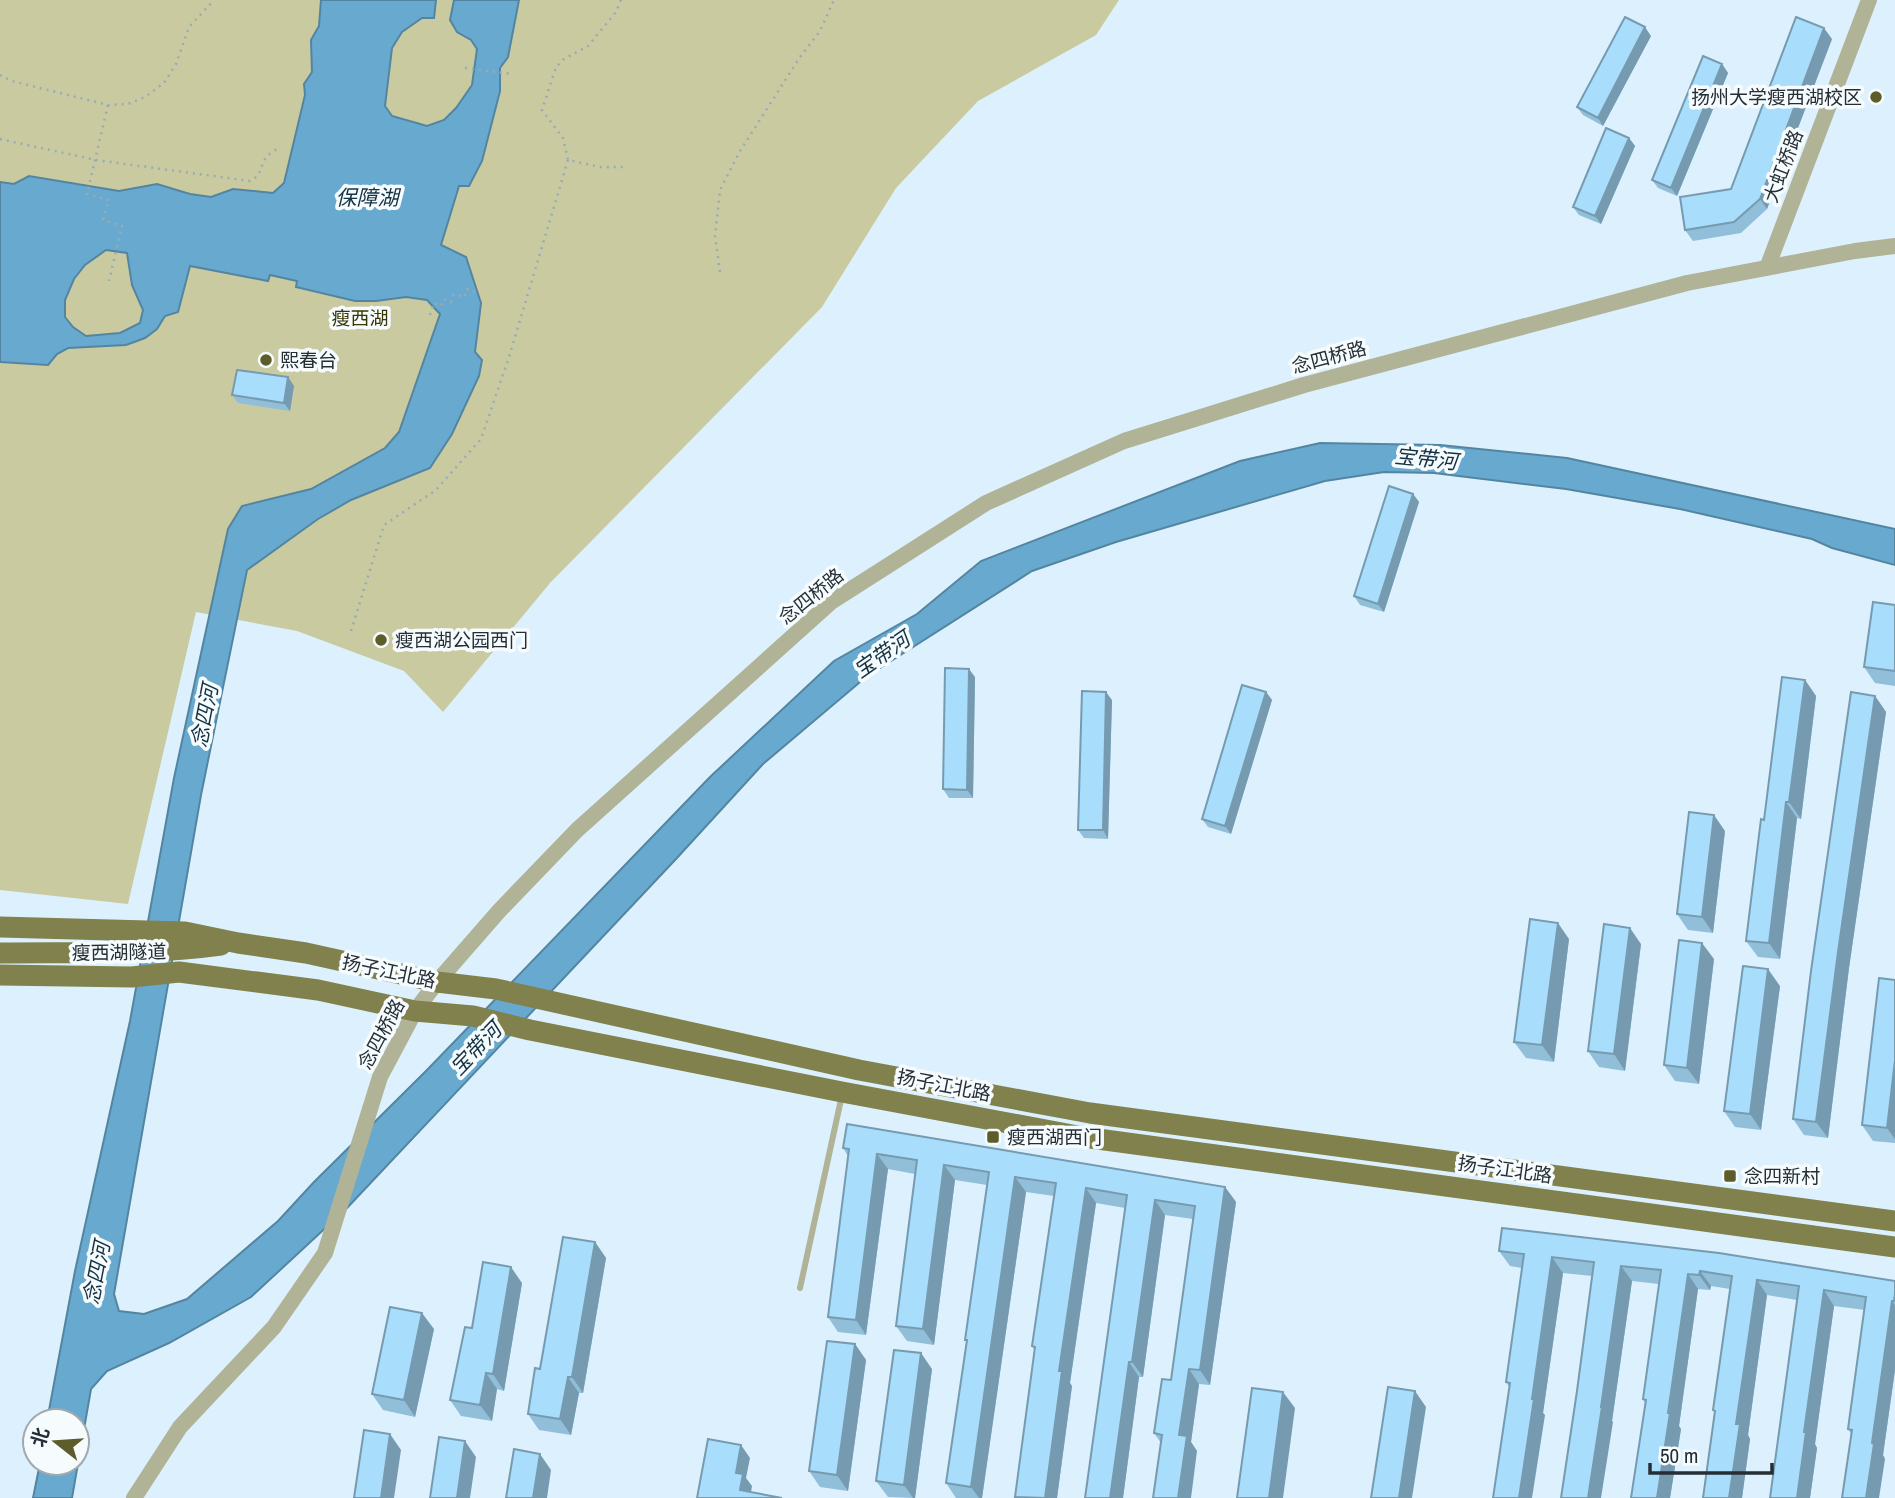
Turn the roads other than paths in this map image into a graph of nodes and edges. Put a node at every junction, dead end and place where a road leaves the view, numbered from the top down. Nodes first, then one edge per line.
1 (1869, 0) edge
2 (1895, 246) edge
3 (1767, 268) junction
4 (0, 927) edge
5 (182, 952) junction
6 (0, 953) edge
7 (0, 975) edge
8 (437, 982) junction
9 (415, 1011) junction
10 (842, 1093) junction
11 (1895, 1221) edge
12 (1895, 1247) edge
13 (800, 1288) dead end
14 (134, 1498) edge

1 - 3 street, 大虹桥路
2 - 3 street, 念四桥路
3 - 8 street, 念四桥路
4 - 5 main road, 扬子江北路
5 - 6 main road, 瘦西湖隧道
5 - 7 main road, 扬子江北路
5 - 8 main road, 扬子江北路
5 - 9 main road, 扬子江北路
8 - 9 street, 念四桥路
8 - 11 main road, 扬子江北路
9 - 10 main road, 扬子江北路
9 - 14 street, 念四桥路
10 - 12 main road, 扬子江北路
10 - 13 lane

